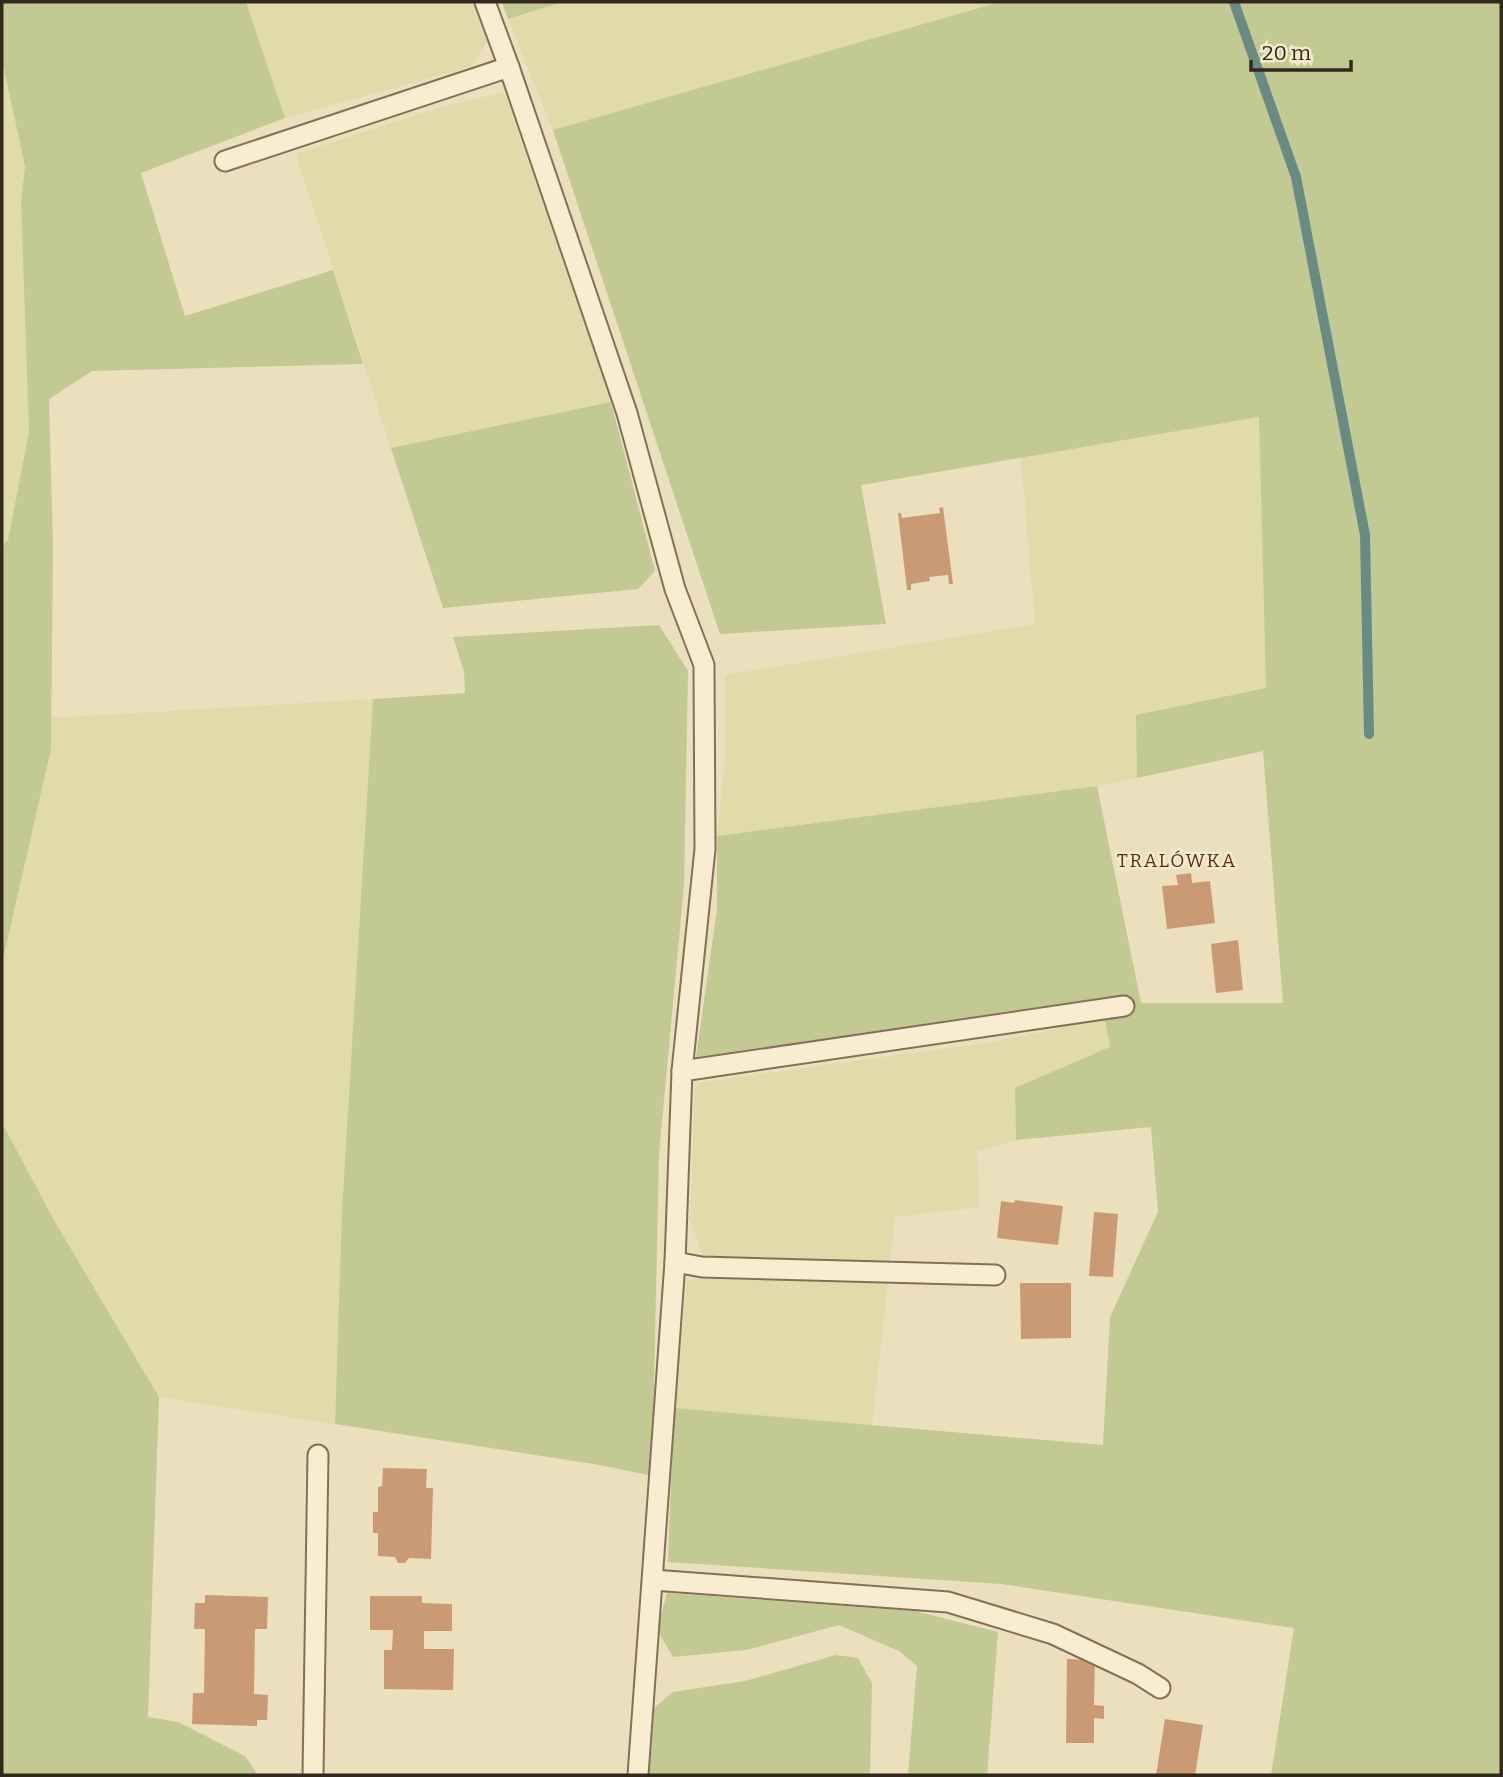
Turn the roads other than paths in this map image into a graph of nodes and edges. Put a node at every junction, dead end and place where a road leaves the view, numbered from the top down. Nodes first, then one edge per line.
1 (485, 2) edge
2 (509, 68) junction
3 (225, 161) dead end
4 (1124, 1006) dead end
5 (682, 1071) junction
6 (675, 1262) junction
7 (995, 1275) dead end
8 (318, 1455) dead end
9 (653, 1580) junction
10 (1160, 1688) dead end
11 (313, 1775) edge
12 (638, 1775) edge

1 - 2 lane
2 - 3 lane
2 - 5 lane
4 - 5 lane
5 - 6 lane
6 - 7 lane
6 - 9 lane
8 - 11 lane
9 - 10 lane
9 - 12 lane

